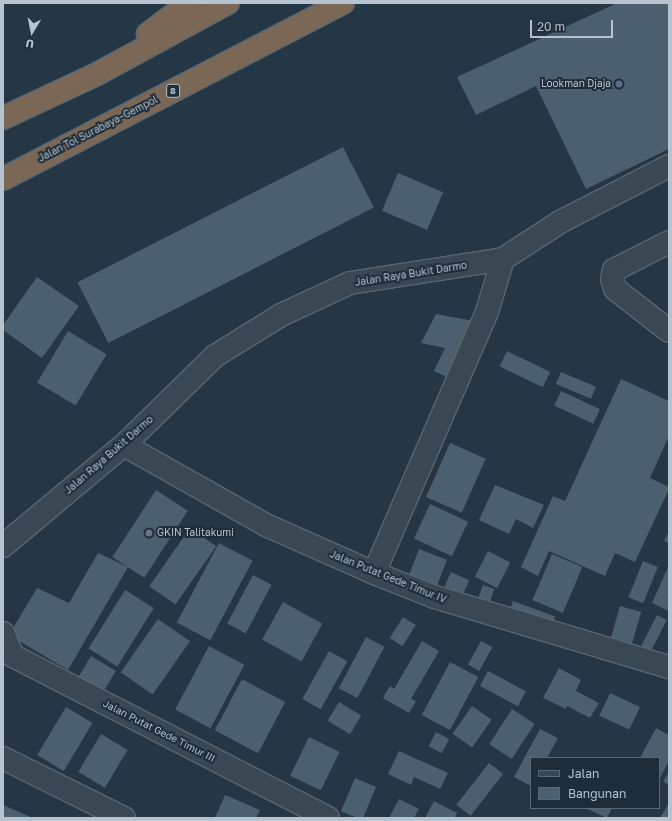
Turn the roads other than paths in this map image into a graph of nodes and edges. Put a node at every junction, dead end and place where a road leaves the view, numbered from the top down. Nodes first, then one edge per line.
1 (189, 3) edge
2 (228, 3) edge
3 (343, 3) edge
4 (97, 74) junction
5 (3, 118) edge
6 (669, 166) edge
7 (3, 178) edge
8 (669, 242) edge
9 (502, 259) junction
10 (669, 331) edge
11 (124, 445) junction
12 (3, 546) edge
13 (374, 573) junction
14 (3, 634) edge
15 (8, 658) edge
16 (669, 667) edge
17 (3, 758) edge
18 (124, 818) edge
19 (328, 818) edge

1 - 4 highway
2 - 4 highway
3 - 7 highway, Jalan Tol Surabaya–Gempol / 8
4 - 5 highway
6 - 9 street, Jalan Raya Bukit Darmo
8 - 10 street
9 - 11 street, Jalan Raya Bukit Darmo
9 - 13 street
11 - 12 street, Jalan Raya Bukit Darmo
11 - 13 street, Jalan Putat Gede Timur IV
13 - 16 street, Jalan Putat Gede Timur IV
14 - 15 street, Jalan Putat Gede Timur III
15 - 19 street, Jalan Putat Gede Timur III
17 - 18 street

